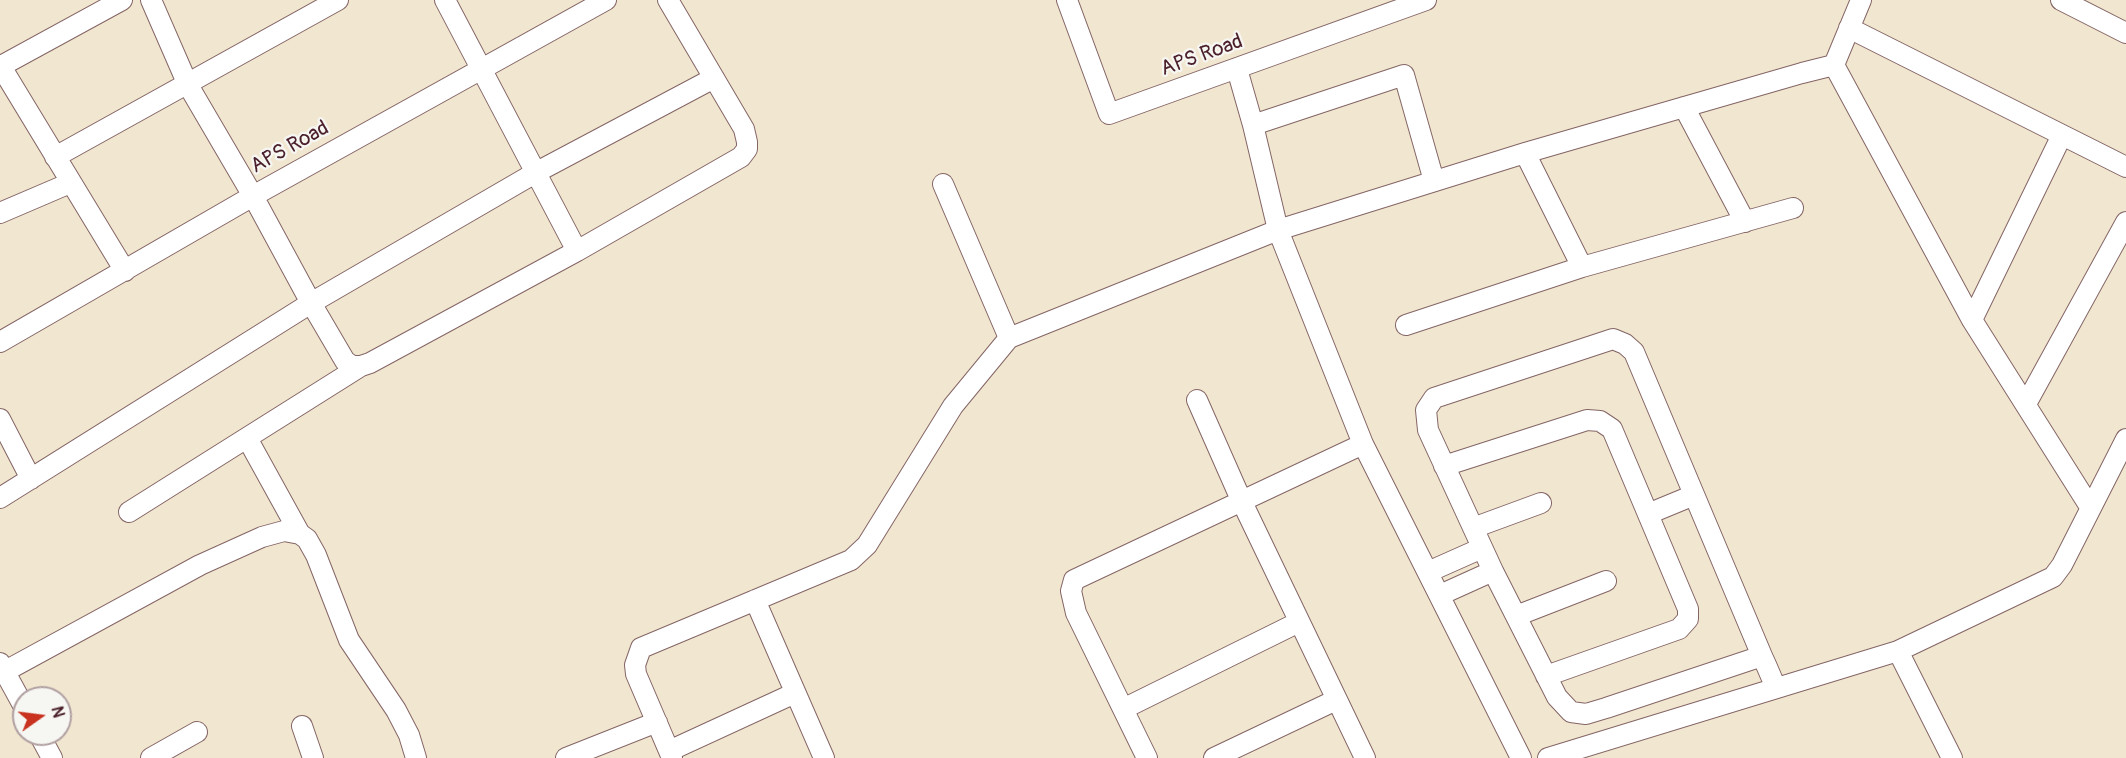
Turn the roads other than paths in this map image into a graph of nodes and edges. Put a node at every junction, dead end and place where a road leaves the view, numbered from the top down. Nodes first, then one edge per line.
1 (122, 0) edge
2 (151, 0) edge
3 (338, 0) edge
4 (445, 0) edge
5 (606, 0) edge
6 (668, 0) edge
7 (1067, 0) edge
8 (1426, 0) edge
9 (1860, 0) edge
10 (2061, 0) edge
11 (1850, 28) junction
12 (2126, 33) edge
13 (1834, 65) junction
14 (0, 66) edge
15 (1237, 69) junction
16 (482, 70) junction
17 (714, 78) junction
18 (188, 85) junction
19 (1684, 107) junction
20 (1253, 125) junction
21 (2062, 135) junction
22 (1526, 153) junction
23 (56, 157) junction
24 (2126, 167) edge
25 (535, 172) junction
26 (1434, 181) junction
27 (70, 183) junction
28 (944, 184) dead end
29 (253, 196) junction
30 (1793, 208) dead end
31 (0, 213) edge
32 (1745, 222) junction
33 (2126, 222) edge
34 (1278, 230) junction
35 (577, 251) junction
36 (1582, 267) junction
37 (125, 271) junction
38 (311, 303) junction
39 (1972, 320) junction
40 (1406, 325) dead end
41 (1009, 338) junction
42 (0, 342) edge
43 (361, 366) junction
44 (1197, 400) dead end
45 (2026, 404) junction
46 (0, 418) edge
47 (246, 438) junction
48 (1364, 444) junction
49 (2124, 448) edge
50 (1444, 466) junction
51 (31, 479) junction
52 (1694, 495) junction
53 (0, 498) edge
54 (1242, 502) junction
55 (1541, 503) dead end
56 (2090, 507) junction
57 (129, 512) dead end
58 (1648, 514) junction
59 (1473, 528) junction
60 (300, 534) junction
61 (1482, 548) junction
62 (1493, 571) junction
63 (1428, 572) junction
64 (1606, 581) dead end
65 (1440, 595) junction
66 (755, 600) junction
67 (1516, 616) junction
68 (1299, 622) junction
69 (1898, 651) junction
70 (1762, 656) junction
71 (2, 670) edge
72 (1546, 676) junction
73 (1673, 686) junction
74 (12, 687) edge
75 (1776, 688) junction
76 (795, 693) junction
77 (1336, 700) junction
78 (1123, 709) junction
79 (1684, 716) junction
80 (657, 722) junction
81 (302, 726) dead end
82 (197, 732) dead end
83 (670, 754) edge
84 (151, 758) edge
85 (313, 758) edge
86 (416, 758) edge
87 (566, 758) edge
88 (824, 758) edge
89 (1147, 758) edge
90 (1214, 758) edge
91 (1365, 758) edge
92 (1521, 758) edge
93 (1548, 758) edge
94 (1952, 758) edge

1 - 14 street
2 - 18 street
3 - 18 street
4 - 16 street
5 - 16 street, APS Road
6 - 17 street
7 - 15 street, APS Road
8 - 15 street, APS Road
9 - 11 street
10 - 12 street
11 - 13 street
11 - 21 street
13 - 19 street
13 - 39 street
14 - 23 street
15 - 20 street
16 - 25 street
16 - 29 street, APS Road
17 - 25 street
17 - 35 street
18 - 23 street
18 - 29 street
19 - 22 street
19 - 32 street
20 - 26 street
20 - 34 street
21 - 24 street
21 - 39 street
22 - 26 street
22 - 36 street
23 - 27 street
25 - 35 street
25 - 38 street
26 - 34 street
27 - 31 street
27 - 37 street
28 - 41 street
29 - 37 street, APS Road
29 - 38 street
30 - 32 street
32 - 36 street
33 - 45 street
34 - 41 street
34 - 48 street
35 - 43 street
36 - 40 street
37 - 42 street, APS Road
38 - 43 street
38 - 51 street
39 - 45 street
41 - 66 street
43 - 47 street
44 - 54 street
45 - 56 street
46 - 51 street
47 - 57 street
47 - 60 street
48 - 54 street
48 - 63 street
49 - 56 street
50 - 52 street
50 - 58 street
50 - 59 street
51 - 53 street
52 - 58 street
52 - 70 street
54 - 68 street
54 - 78 street
55 - 59 street
56 - 69 street
58 - 72 street
59 - 61 street
60 - 71 street
60 - 86 street
61 - 62 street
61 - 63 street
62 - 65 street
62 - 67 street
63 - 65 street
64 - 67 street
65 - 92 street
66 - 76 street
66 - 80 street
67 - 72 street
68 - 77 street
68 - 78 street
69 - 75 street
69 - 94 street
70 - 73 street
70 - 75 street
71 - 74 street
72 - 73 street
73 - 79 street
75 - 79 street
76 - 83 street
76 - 88 street
77 - 90 street
77 - 91 street
78 - 89 street
79 - 93 street
80 - 83 street
80 - 87 street
81 - 85 street
82 - 84 street

